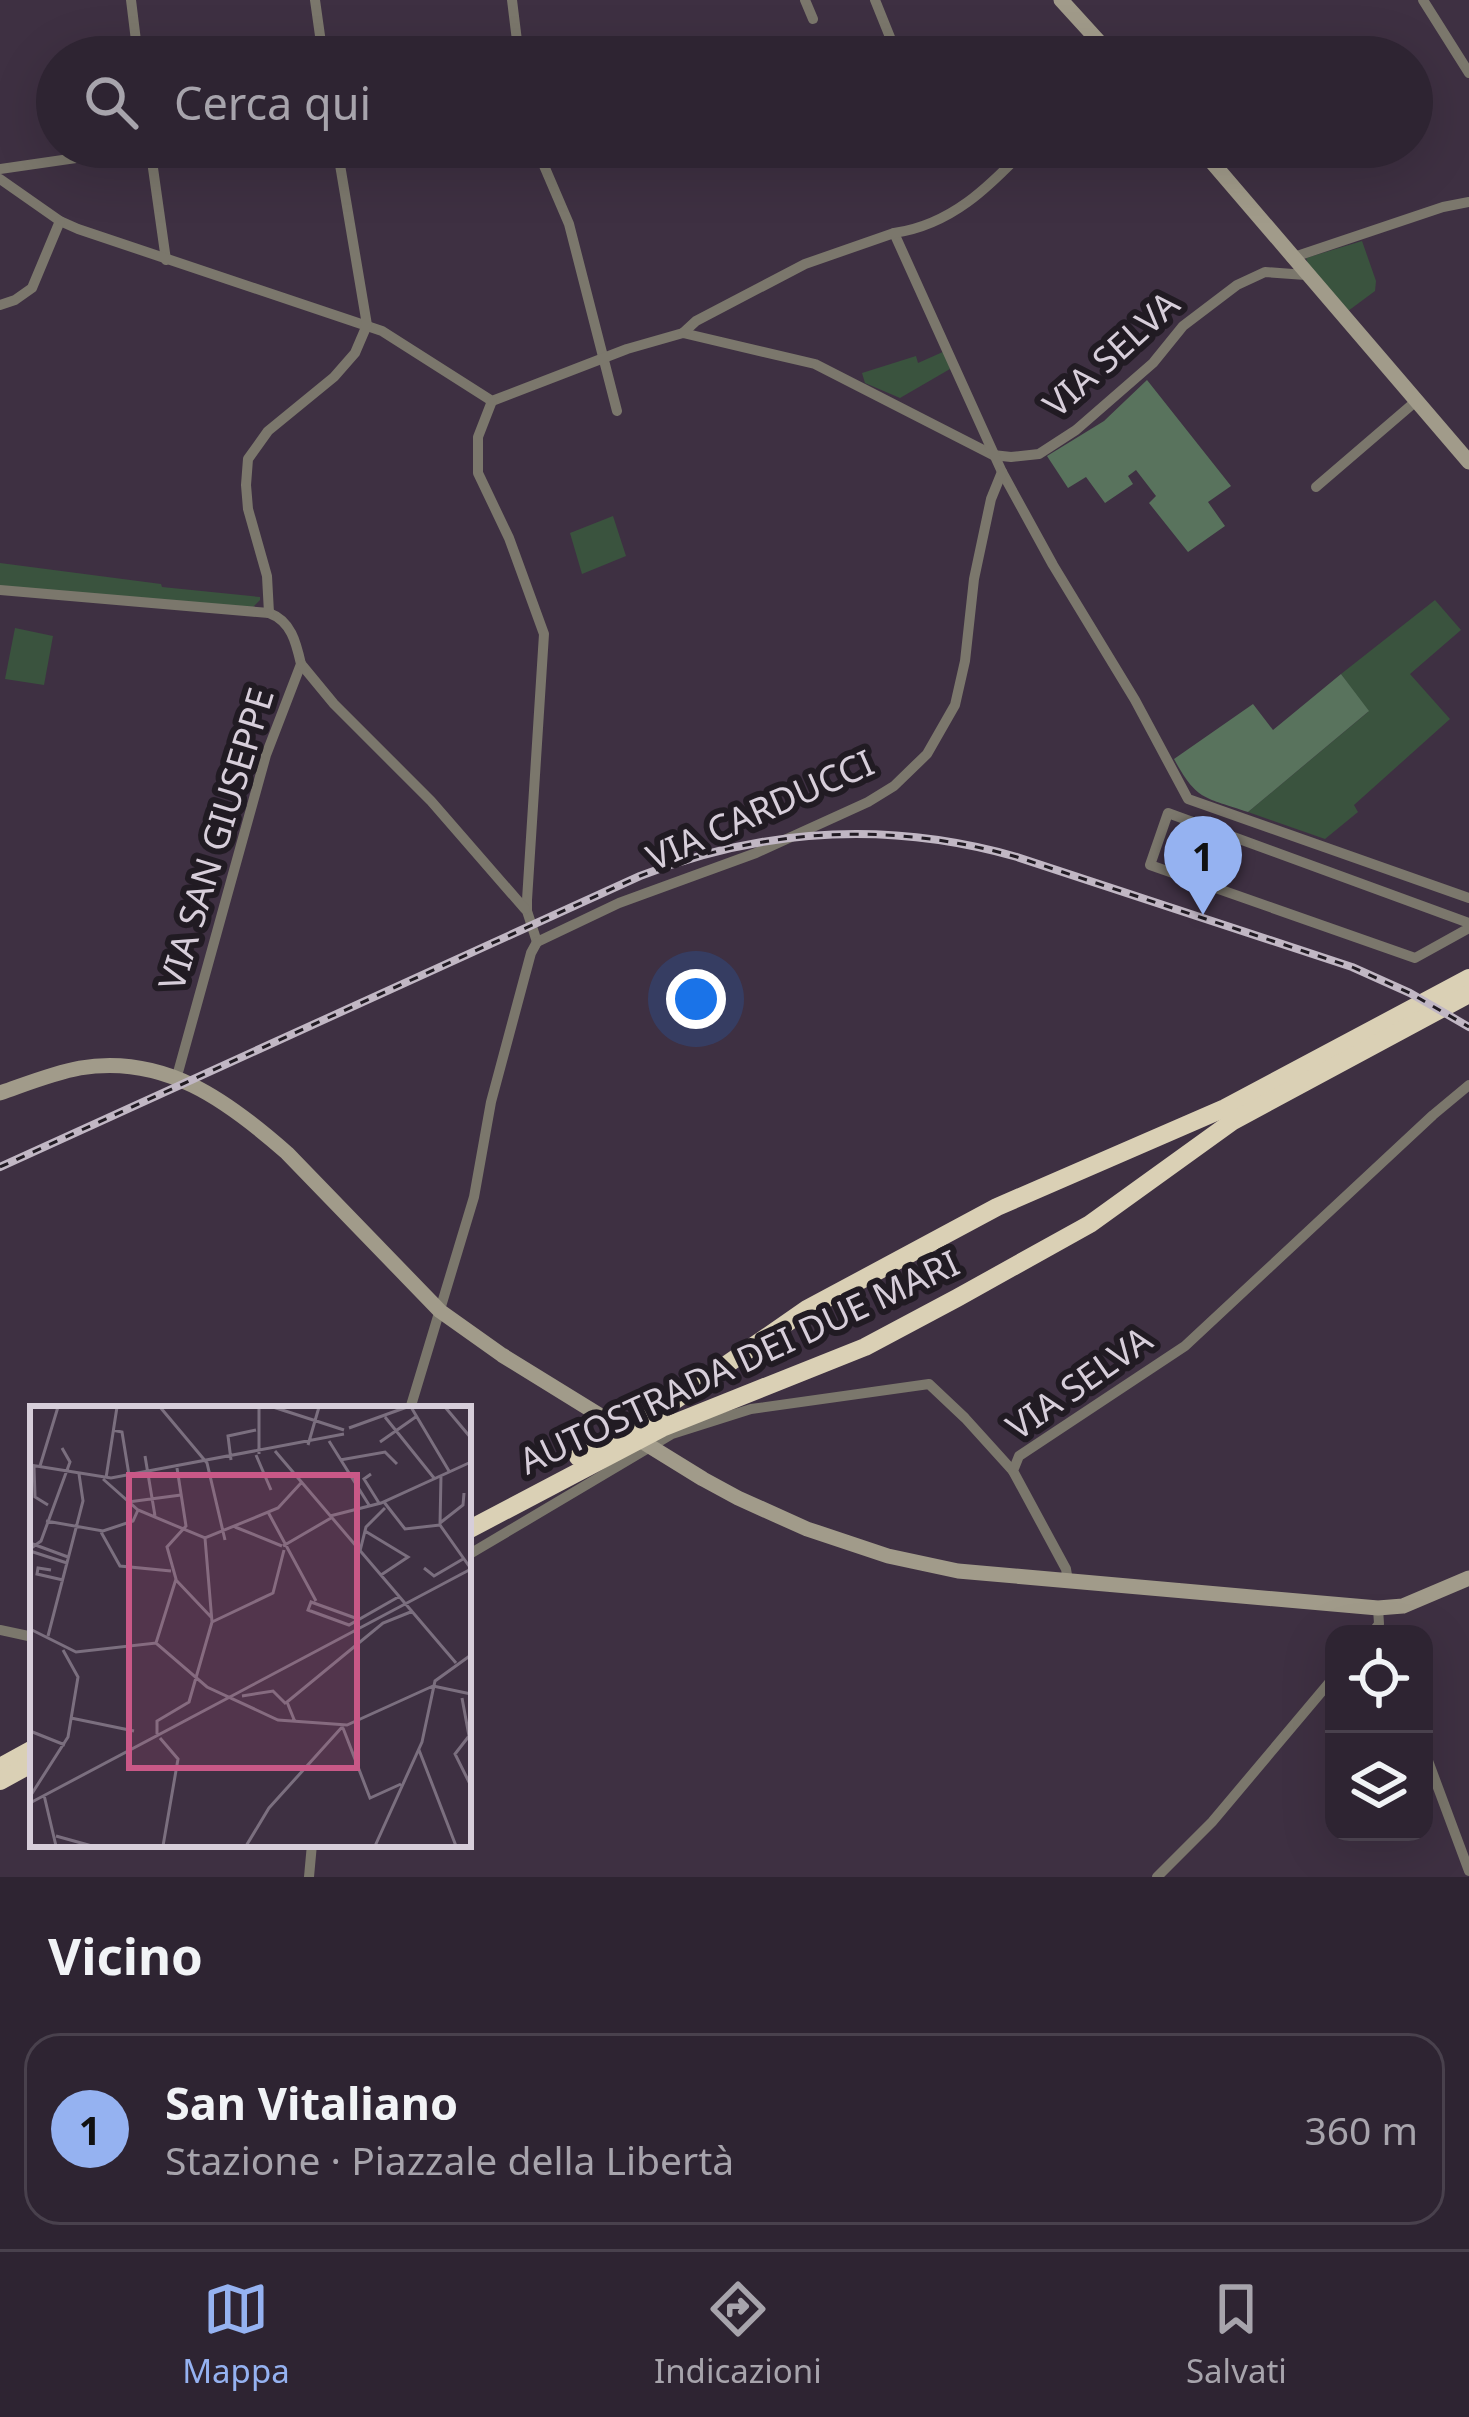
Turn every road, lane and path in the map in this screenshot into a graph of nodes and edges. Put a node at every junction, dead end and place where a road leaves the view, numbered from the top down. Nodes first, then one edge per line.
1 (130, 0) edge
2 (315, 0) edge
3 (512, 0) edge
4 (806, 0) edge
5 (875, 0) edge
6 (1061, 0) edge
7 (1423, 0) edge
8 (813, 20) dead end
9 (135, 36) edge
10 (320, 36) edge
11 (516, 36) edge
12 (890, 36) edge
13 (1091, 36) edge
14 (1469, 73) edge
15 (36, 164) edge
16 (153, 168) edge
17 (341, 168) edge
18 (545, 168) edge
19 (1007, 168) edge
20 (1217, 168) edge
21 (0, 169) edge
22 (0, 179) edge
23 (1469, 202) edge
24 (60, 220) junction
25 (894, 233) junction
26 (1292, 258) junction
27 (166, 260) junction
28 (1307, 276) junction
29 (0, 305) edge
30 (367, 325) junction
31 (683, 333) junction
32 (603, 358) junction
33 (491, 401) junction
34 (1415, 402) junction
35 (617, 411) dead end
36 (993, 455) junction
37 (1469, 463) edge
38 (1002, 472) junction
39 (1316, 487) dead end
40 (0, 590) edge
41 (269, 613) junction
42 (301, 664) junction
43 (1469, 898) edge
44 (527, 910) junction
45 (1469, 925) edge
46 (537, 941) junction
47 (1469, 978) edge
48 (1469, 994) edge
49 (177, 1076) junction
50 (1469, 1085) edge
51 (0, 1094) edge
52 (440, 1311) junction
53 (411, 1406) edge
54 (1013, 1471) junction
55 (471, 1514) edge
56 (471, 1528) edge
57 (471, 1553) edge
58 (1469, 1578) edge
59 (1068, 1581) junction
60 (1378, 1625) edge
61 (0, 1630) edge
62 (30, 1636) edge
63 (1325, 1688) edge
64 (30, 1751) edge
65 (30, 1765) edge
66 (0, 1766) edge
67 (1433, 1774) edge
68 (0, 1781) edge
69 (312, 1847) edge
70 (1469, 1871) edge
71 (308, 1877) edge
72 (1157, 1877) edge

1 - 9 street
2 - 10 street
3 - 11 street
4 - 8 street
5 - 12 street
6 - 13 street
7 - 14 street
15 - 21 street
16 - 27 street
17 - 30 street
18 - 32 street
19 - 25 street
20 - 26 street
22 - 24 street
23 - 26 street
24 - 27 street
24 - 29 street
25 - 31 street
25 - 36 street
26 - 28 street
27 - 30 street
28 - 34 street
28 - 36 street, VIA SELVA
30 - 33 street
30 - 41 street
31 - 32 street
31 - 36 street
32 - 33 street
32 - 35 street
33 - 44 street
34 - 37 street
34 - 39 street
36 - 38 street
38 - 43 street
38 - 46 street, VIA CARDUCCI
40 - 41 street
41 - 42 street, VIA SAN GIUSEPPE
42 - 44 street
42 - 49 street, VIA SAN GIUSEPPE
44 - 46 street
45 - 45 street
46 - 52 street
47 - 55 highway, AUTOSTRADA DEI DUE MARI
48 - 56 highway, AUTOSTRADA DEI DUE MARI
49 - 51 street
49 - 52 street
50 - 54 street, VIA SELVA
52 - 53 street
52 - 59 street
54 - 57 street
54 - 59 street, VIA SELVA
58 - 60 street
59 - 60 street
61 - 62 street
63 - 72 street
64 - 66 highway
65 - 68 highway
67 - 70 street
69 - 71 street

